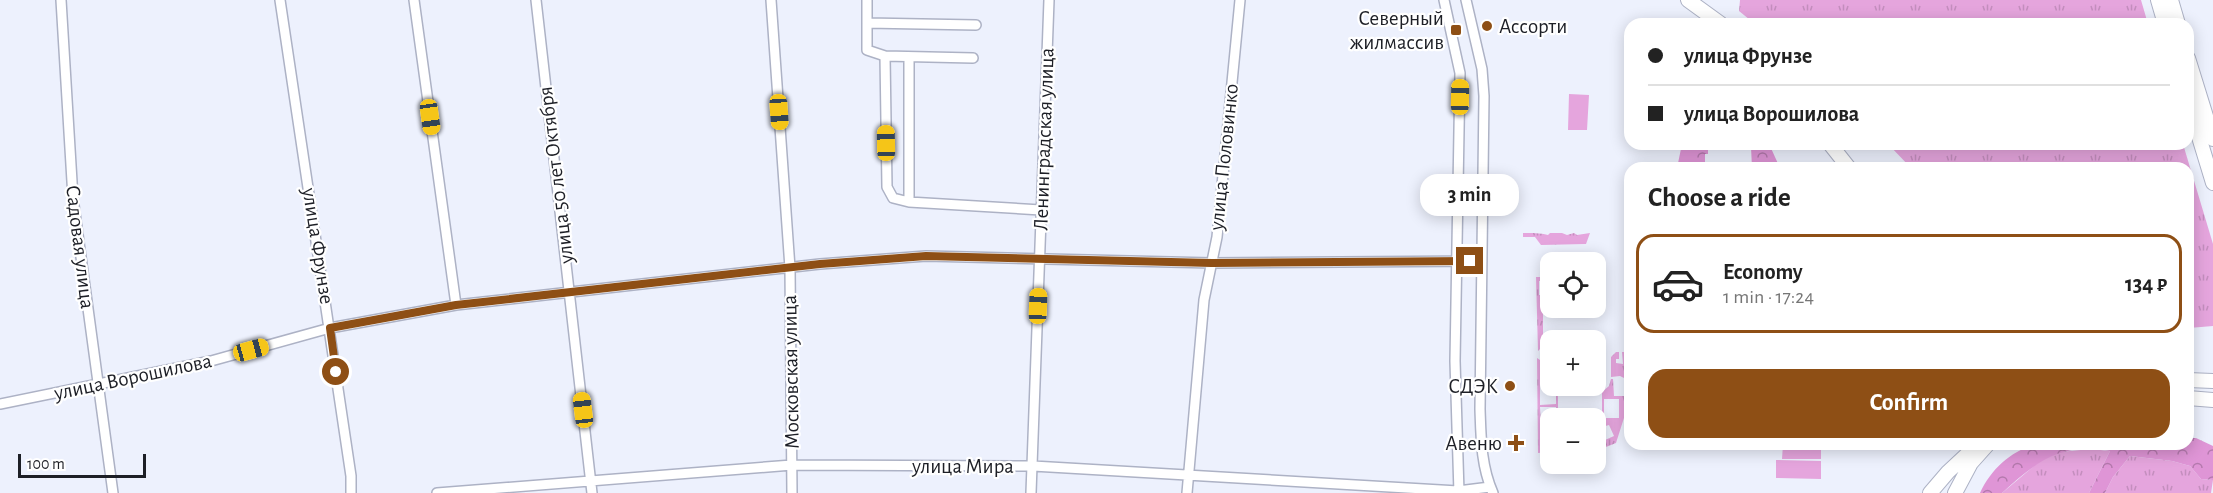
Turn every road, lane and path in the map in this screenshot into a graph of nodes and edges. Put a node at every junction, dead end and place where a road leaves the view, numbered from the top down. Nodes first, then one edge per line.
1 (61, 0) edge
2 (280, 0) edge
3 (414, 0) edge
4 (536, 0) edge
5 (771, 0) edge
6 (867, 0) edge
7 (1049, 0) edge
8 (1240, 0) edge
9 (1444, 0) edge
10 (1466, 0) edge
11 (1688, 0) edge
12 (2158, 0) edge
13 (2171, 0) edge
14 (1713, 18) edge
15 (2163, 18) edge
16 (2176, 18) edge
17 (867, 23) junction
18 (976, 25) dead end
19 (885, 56) junction
20 (909, 57) junction
21 (974, 58) dead end
22 (2194, 77) edge
23 (2194, 121) edge
24 (2213, 139) edge
25 (1835, 150) edge
26 (1844, 162) edge
27 (2213, 183) edge
28 (909, 202) junction
29 (1041, 210) junction
30 (1039, 260) junction
31 (1482, 261) junction
32 (1457, 262) junction
33 (1212, 263) junction
34 (790, 268) junction
35 (569, 292) junction
36 (456, 305) junction
37 (330, 328) junction
38 (2194, 380) edge
39 (2210, 381) edge
40 (98, 385) junction
41 (0, 404) edge
42 (1971, 450) edge
43 (1983, 450) edge
44 (792, 465) junction
45 (1033, 466) junction
46 (1188, 477) junction
47 (591, 480) junction
48 (1491, 490) edge
49 (1458, 492) edge
50 (113, 493) edge
51 (351, 493) edge
52 (436, 493) edge
53 (592, 493) edge
54 (792, 493) edge
55 (1031, 493) edge
56 (1187, 493) edge
57 (1930, 493) edge
58 (1955, 493) edge

1 - 40 street, Садовая улица
2 - 37 street, улица Фрунзе
3 - 36 street
4 - 35 street, улица 50 лет Октября
5 - 34 street, Московская улица
6 - 17 street
7 - 29 street, Ленинградская улица
8 - 33 street, улица Половинко
9 - 32 street
10 - 31 street
11 - 14 highway
12 - 15 highway
13 - 16 highway
17 - 18 street
17 - 19 street
19 - 20 street
19 - 28 street
20 - 21 street
20 - 28 street
22 - 24 highway
23 - 27 highway
25 - 26 highway
28 - 29 street
29 - 30 street, Ленинградская улица
30 - 33 street, улица Ворошилова
30 - 34 street, улица Ворошилова
30 - 45 street, Ленинградская улица
31 - 32 street, улица Ворошилова
31 - 48 street
32 - 33 street, улица Ворошилова
32 - 49 street
33 - 46 street, улица Половинко
34 - 35 street, улица Ворошилова
34 - 44 street, Московская улица
35 - 36 street, улица Ворошилова
35 - 47 street, улица 50 лет Октября
36 - 37 street, улица Ворошилова
37 - 40 street, улица Ворошилова
37 - 51 street, улица Фрунзе
38 - 39 highway
40 - 41 street, улица Ворошилова
40 - 50 street, Садовая улица
42 - 57 highway
43 - 58 highway
44 - 45 street, улица Мира
44 - 47 street, улица Мира
44 - 54 street, Московская улица
45 - 46 street, улица Мира
45 - 55 street, Ленинградская улица
46 - 49 street, улица Мира
46 - 56 street, улица Половинко
47 - 52 street, улица Мира
47 - 53 street, улица 50 лет Октября
48 - 49 street, улица Мира

